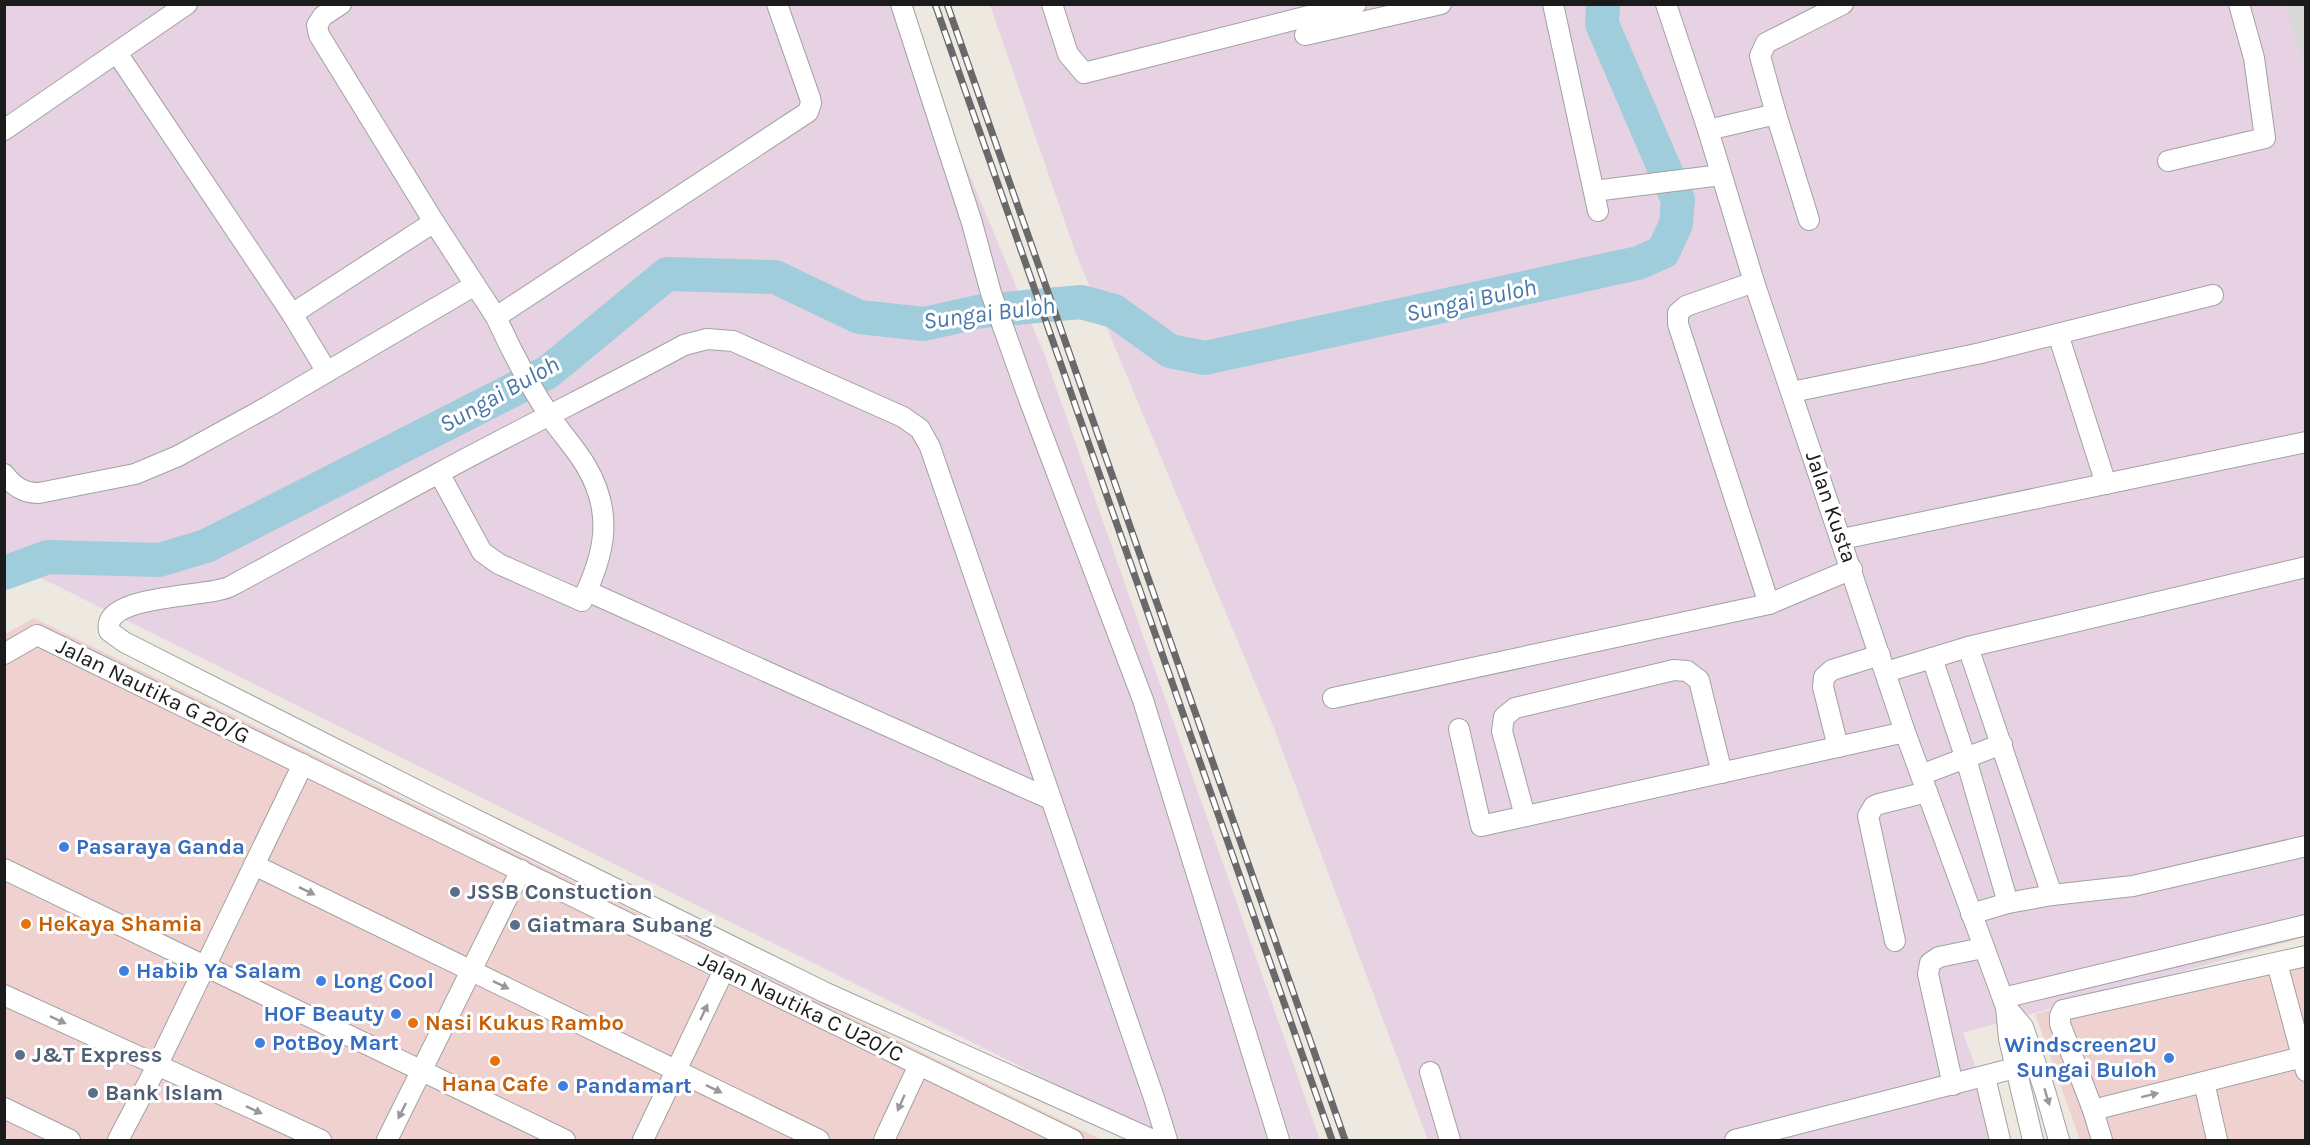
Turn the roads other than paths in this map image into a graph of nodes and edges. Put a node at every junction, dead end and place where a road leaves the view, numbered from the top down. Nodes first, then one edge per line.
1 (187, 4) edge
2 (341, 4) edge
3 (777, 4) edge
4 (901, 4) edge
5 (1052, 4) edge
6 (1356, 4) edge
7 (1441, 4) edge
8 (1553, 4) edge
9 (1666, 4) edge
10 (1843, 4) edge
11 (2239, 4) edge
12 (1305, 35) dead end
13 (117, 53) junction
14 (1776, 114) junction
15 (4, 130) edge
16 (1708, 130) junction
17 (2168, 161) dead end
18 (1721, 176) junction
19 (1594, 192) junction
20 (1598, 211) dead end
21 (1809, 220) dead end
22 (434, 222) junction
23 (1754, 282) junction
24 (475, 285) junction
25 (2212, 295) dead end
26 (292, 314) junction
27 (496, 317) junction
28 (2058, 334) junction
29 (327, 372) junction
30 (1792, 392) junction
31 (548, 412) junction
32 (2306, 442) edge
33 (439, 473) junction
34 (4, 474) edge
35 (2106, 484) junction
36 (1842, 539) junction
37 (2306, 567) edge
38 (1852, 569) junction
39 (587, 591) junction
40 (1769, 604) junction
41 (1968, 647) junction
42 (4, 654) edge
43 (1932, 658) junction
44 (1883, 663) junction
45 (1333, 698) dead end
46 (1459, 729) dead end
47 (1905, 732) junction
48 (2002, 744) junction
49 (1838, 747) junction
50 (1966, 759) junction
51 (303, 764) junction
52 (1722, 773) junction
53 (1924, 783) junction
54 (1050, 798) junction
55 (1525, 816) junction
56 (2306, 846) edge
57 (255, 865) junction
58 (4, 869) edge
59 (520, 870) junction
60 (2052, 895) junction
61 (2008, 903) junction
62 (1971, 914) junction
63 (2306, 926) edge
64 (1895, 941) dead end
65 (1983, 948) junction
66 (2306, 956) edge
67 (2277, 963) junction
68 (204, 967) junction
69 (724, 970) junction
70 (471, 971) junction
71 (4, 995) edge
72 (2004, 1002) junction
73 (2304, 1061) edge
74 (919, 1065) junction
75 (158, 1066) junction
76 (2015, 1068) junction
77 (422, 1071) junction
78 (676, 1071) junction
79 (1430, 1072) dead end
80 (1985, 1077) junction
81 (2204, 1082) junction
82 (1953, 1085) junction
83 (4, 1108) edge
84 (2093, 1110) junction
85 (1757, 1138) edge
86 (70, 1140) edge
87 (118, 1140) edge
88 (321, 1140) edge
89 (387, 1140) edge
90 (565, 1140) edge
91 (643, 1140) edge
92 (819, 1140) edge
93 (884, 1140) edge
94 (1073, 1140) edge
95 (1153, 1140) edge
96 (1167, 1140) edge
97 (1279, 1140) edge
98 (1450, 1140) edge
99 (1735, 1140) edge
100 (2000, 1140) edge
101 (2033, 1140) edge
102 (2059, 1140) edge
103 (2102, 1140) edge
104 (2217, 1140) edge

1 - 13 street
2 - 22 street
3 - 27 street
4 - 97 street
5 - 6 street
7 - 12 street
8 - 19 street
9 - 16 street, Jalan Kusta
10 - 14 street
11 - 17 street
13 - 15 street
13 - 26 street
14 - 16 street
14 - 21 street
16 - 18 street, Jalan Kusta
18 - 19 street
18 - 23 street, Jalan Kusta
19 - 20 street
22 - 24 street
22 - 26 street
23 - 30 street, Jalan Kusta
23 - 40 street
24 - 27 street
24 - 29 street
25 - 28 street
26 - 29 street
27 - 31 street
28 - 30 street
28 - 35 street
29 - 34 street
30 - 36 street, Jalan Kusta
31 - 33 street
31 - 39 street
31 - 54 street
32 - 35 street
33 - 39 street
33 - 95 street
35 - 36 street
36 - 38 street, Jalan Kusta
37 - 41 street
38 - 40 street
38 - 44 street, Jalan Kusta
39 - 54 street
40 - 45 street
41 - 43 street
41 - 48 street
42 - 51 street, Jalan Nautika G 20/G
43 - 44 street
43 - 50 street
44 - 47 street, Jalan Kusta
44 - 49 street
46 - 55 street
47 - 49 street
47 - 53 street, Jalan Kusta
48 - 50 street
48 - 60 street
49 - 52 street
50 - 53 street
50 - 61 street
51 - 57 street
51 - 59 street, Jalan Nautika C U20/C
52 - 55 street
52 - 55 street
53 - 62 street, Jalan Kusta
53 - 64 street
54 - 96 street
56 - 60 street
57 - 68 street
57 -> 70 street
58 - 68 street
59 - 69 street, Jalan Nautika C U20/C
59 - 70 street
60 - 61 street
61 - 62 street
62 - 65 street, Jalan Kusta
63 - 72 street
65 - 72 street, Jalan Kusta
65 - 82 street
66 - 67 street
67 - 73 street
67 - 84 street
68 - 75 street
68 - 77 street
69 - 74 street, Jalan Nautika C U20/C
78 -> 69 street
70 - 77 street
70 -> 78 street
71 -> 75 street
72 - 76 street, Jalan Kusta
72 -> 102 street, Jalan Kusta
73 - 81 street
74 -> 93 street
74 - 94 street, Jalan Nautika C U20/C
75 - 87 street
75 -> 88 street
76 - 80 street
76 - 101 street, Jalan Kusta
77 -> 89 street
77 - 90 street
78 - 91 street
78 -> 92 street
79 - 98 street
80 - 82 street
80 - 100 street
84 -> 81 street
81 - 104 street
82 - 85 street
83 - 86 street
84 - 103 street
85 - 99 street

